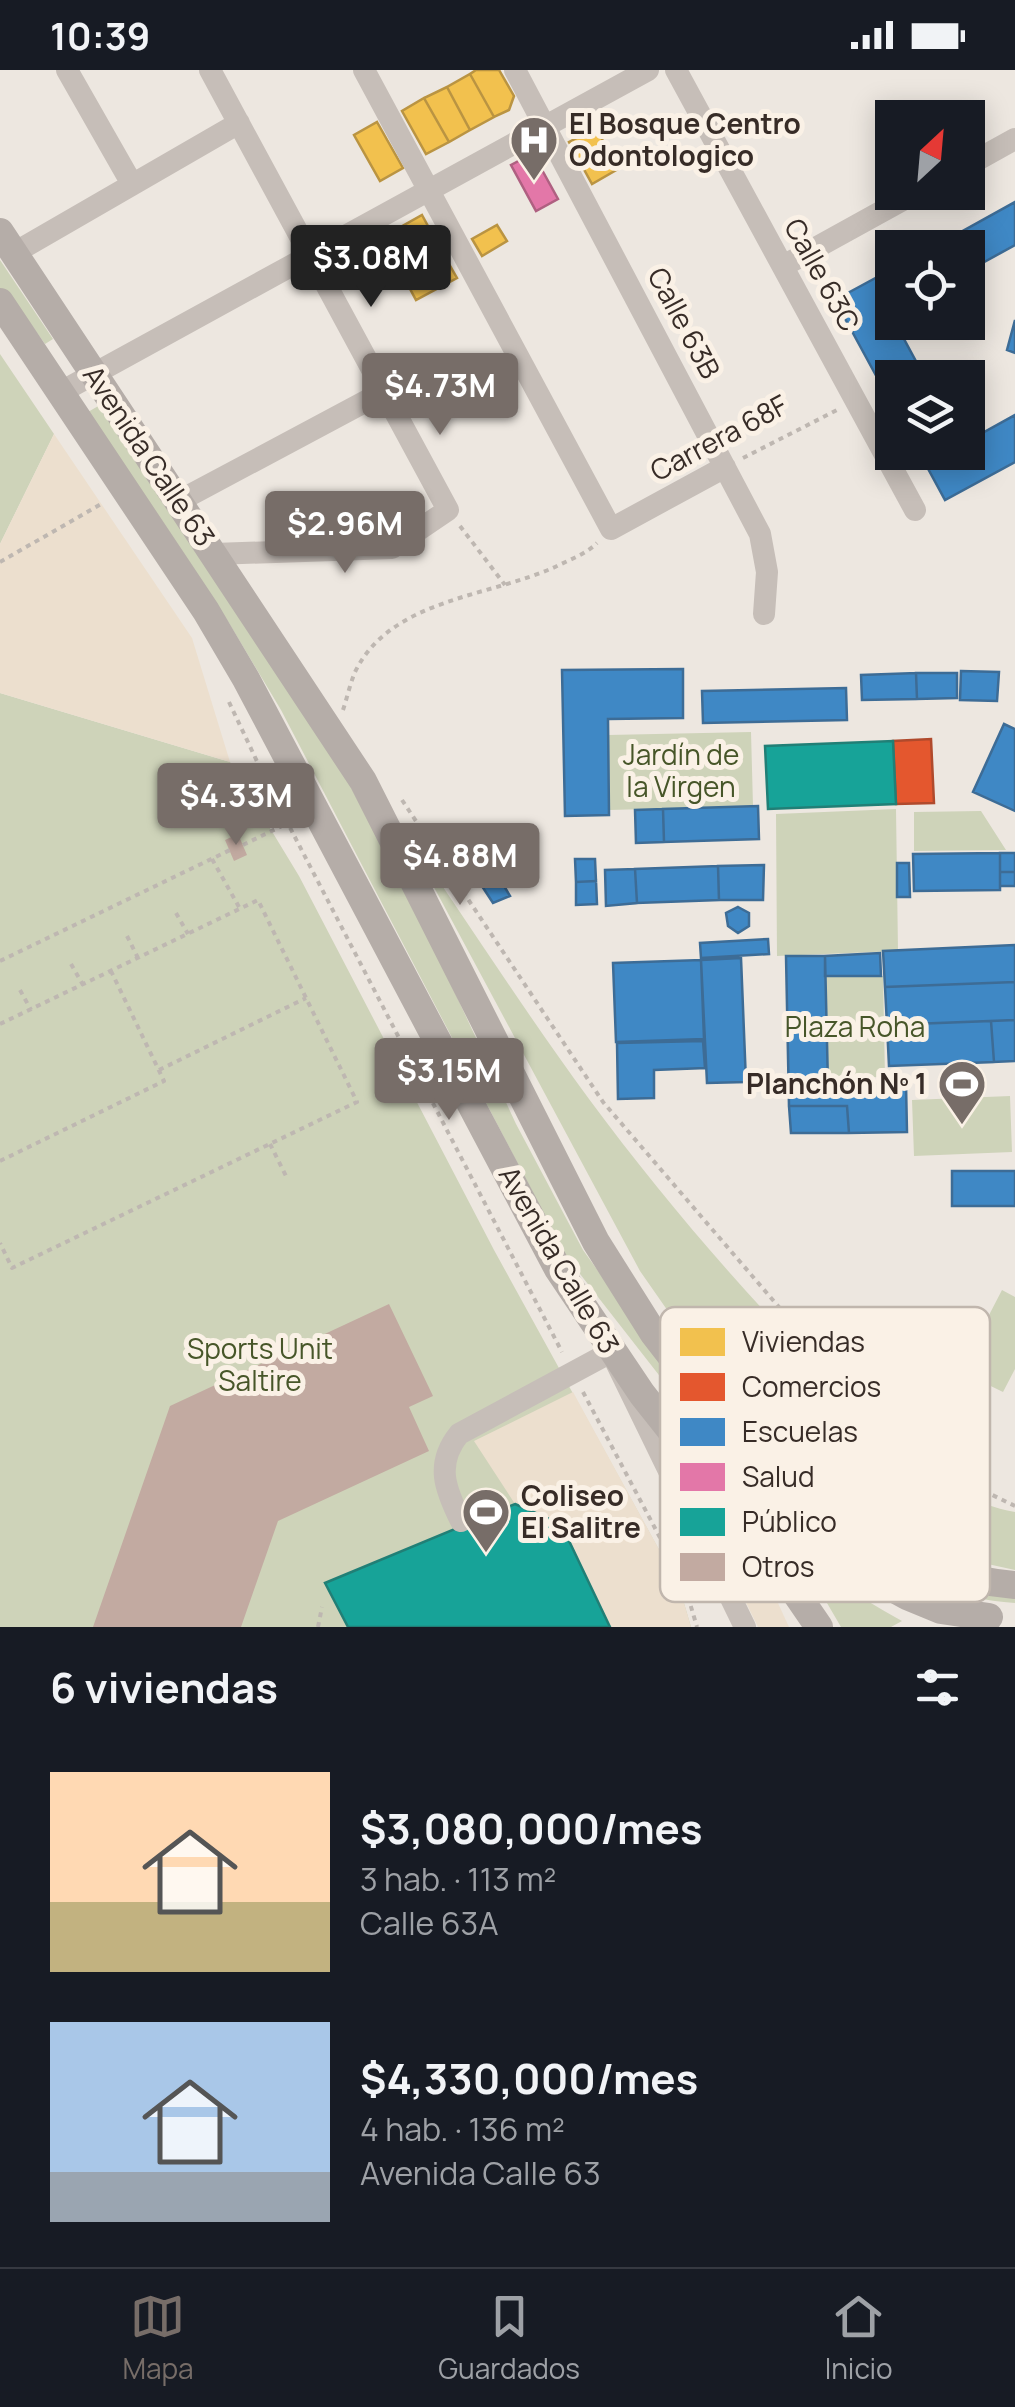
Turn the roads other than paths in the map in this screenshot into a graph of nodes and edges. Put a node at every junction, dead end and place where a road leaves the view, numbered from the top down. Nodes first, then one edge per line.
1 (68, 70) edge
2 (210, 70) edge
3 (364, 70) edge
4 (516, 70) edge
5 (648, 70) edge
6 (676, 70) edge
7 (239, 124) junction
8 (546, 124) junction
9 (1015, 139) edge
10 (985, 156) edge
11 (132, 184) junction
12 (430, 188) junction
13 (884, 210) edge
14 (7, 242) edge
15 (312, 253) junction
16 (783, 266) junction
17 (0, 302) edge
18 (94, 373) junction
19 (385, 391) junction
20 (61, 392) junction
21 (726, 467) junction
22 (178, 501) junction
23 (915, 510) dead end
24 (214, 554) junction
25 (764, 614) dead end
26 (660, 1342) edge
27 (611, 1352) junction
28 (660, 1415) edge
29 (660, 1453) edge
30 (461, 1521) dead end
31 (990, 1581) edge
32 (1015, 1585) edge
33 (733, 1602) edge
34 (788, 1602) edge
35 (801, 1602) edge
36 (923, 1602) edge
37 (1002, 1617) edge
38 (745, 1627) edge
39 (798, 1627) edge
40 (818, 1627) edge
41 (938, 1627) edge

1 - 11 street
2 - 7 street
3 - 12 street
4 - 8 street, Calle 63B
5 - 8 street
6 - 16 street, Calle 63C
7 - 11 street
7 - 15 street
8 - 12 street
8 - 21 street, Calle 63B
9 - 10 street
11 - 14 street
12 - 15 street
12 - 21 street, Carrera 68F
13 - 16 street
14 - 18 main road, Avenida Calle 63
15 - 18 street
15 - 19 street
16 - 23 street, Calle 63C
17 - 20 main road, Avenida Calle 63
18 - 20 street
18 - 22 main road, Avenida Calle 63
19 - 22 street
19 - 24 street
20 - 27 main road, Avenida Calle 63
21 - 25 street, Calle 63B
22 - 24 main road, Avenida Calle 63
24 - 26 main road, Avenida Calle 63
27 - 28 main road, Avenida Calle 63
27 - 29 street
27 - 30 street
31 - 32 main road
33 - 38 street
34 - 39 main road
35 - 40 main road, Avenida Calle 63
36 - 37 main road, Avenida Calle 63
37 - 41 main road

